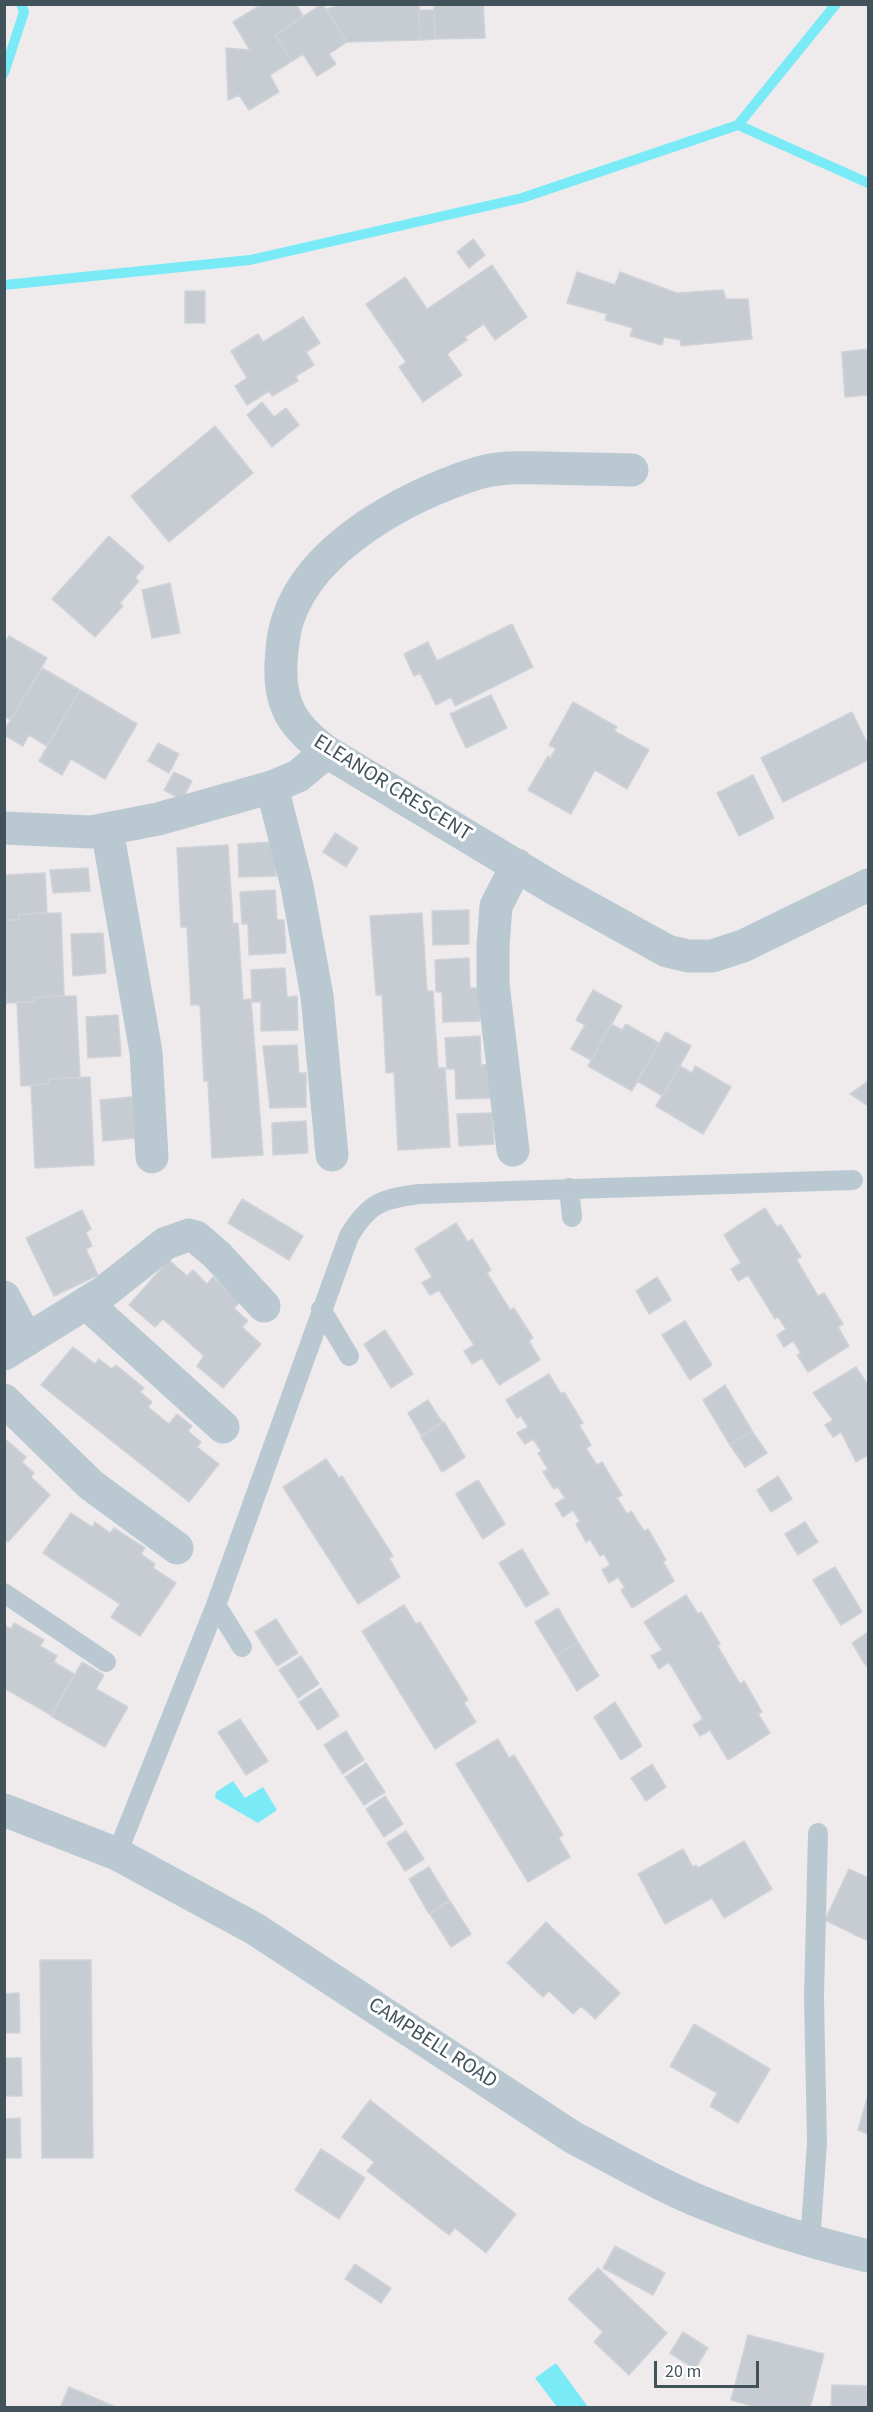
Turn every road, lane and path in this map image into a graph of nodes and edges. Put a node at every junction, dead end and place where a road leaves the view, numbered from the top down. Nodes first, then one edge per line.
1 (632, 470) dead end
2 (327, 752) junction
3 (272, 787) junction
4 (4, 828) edge
5 (107, 829) junction
6 (517, 865) junction
7 (868, 885) edge
8 (513, 1150) dead end
9 (332, 1155) dead end
10 (152, 1157) dead end
11 (853, 1180) dead end
12 (569, 1188) junction
13 (572, 1217) dead end
14 (4, 1298) edge
15 (86, 1303) junction
16 (264, 1306) dead end
17 (321, 1309) junction
18 (16, 1347) edge
19 (350, 1356) dead end
20 (4, 1400) edge
21 (223, 1427) dead end
22 (177, 1548) dead end
23 (4, 1593) edge
24 (216, 1605) junction
25 (242, 1647) dead end
26 (106, 1662) dead end
27 (4, 1810) edge
28 (818, 1833) dead end
29 (117, 1854) junction
30 (810, 2242) junction
31 (868, 2256) edge

1 - 2 street, ELEANOR CRESCENT
2 - 3 street
2 - 6 street, ELEANOR CRESCENT
3 - 5 street
3 - 9 street
4 - 5 street
5 - 10 street
6 - 7 street, ELEANOR CRESCENT
6 - 8 street
11 - 12 lane
12 - 13 lane
12 - 17 lane
14 - 18 street
15 - 16 street
15 - 18 street
15 - 21 street
17 - 19 lane
17 - 24 lane
20 - 22 street
23 - 26 lane
24 - 25 lane
24 - 29 lane
27 - 29 street, CAMPBELL ROAD
28 - 30 lane
29 - 30 street, CAMPBELL ROAD
30 - 31 street, CAMPBELL ROAD

